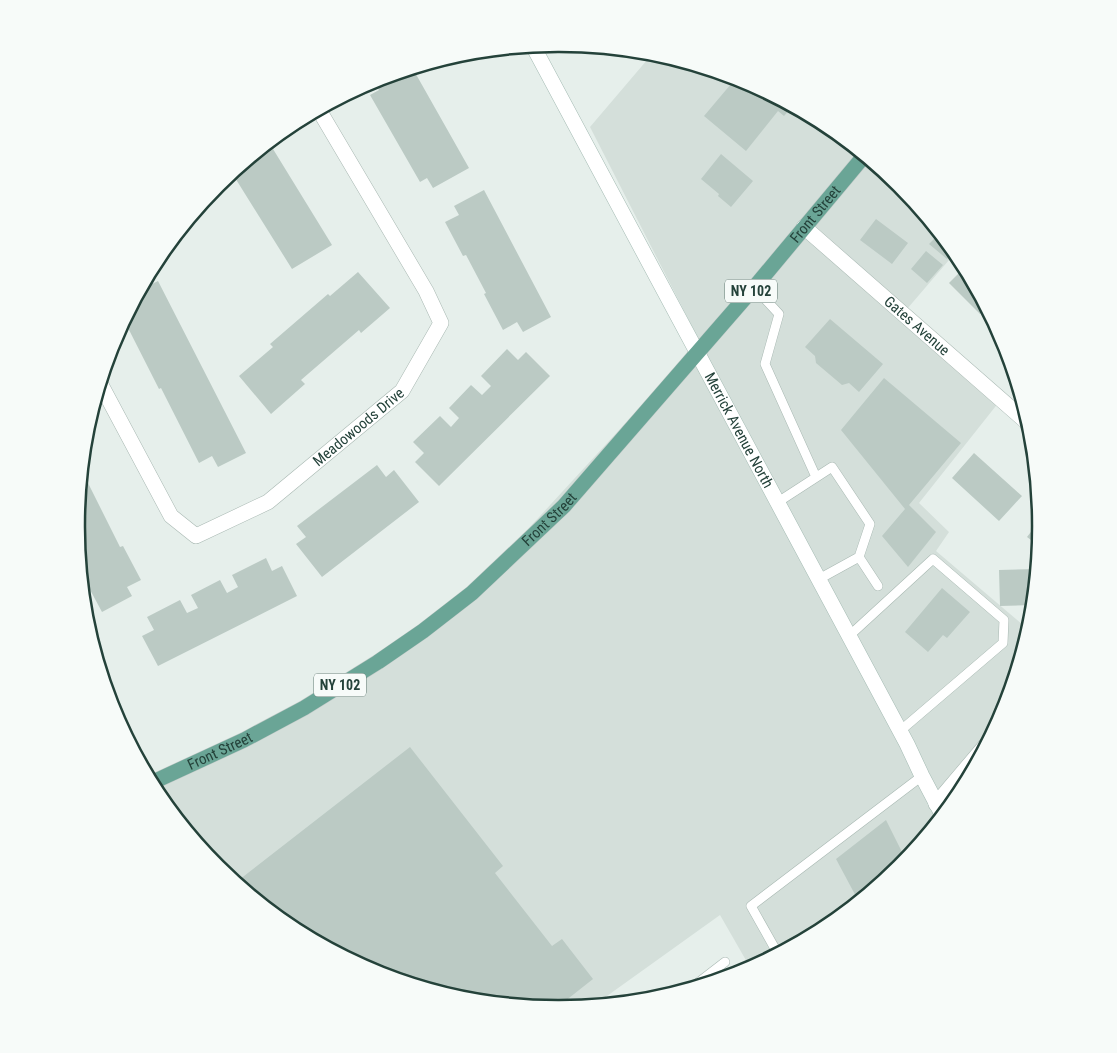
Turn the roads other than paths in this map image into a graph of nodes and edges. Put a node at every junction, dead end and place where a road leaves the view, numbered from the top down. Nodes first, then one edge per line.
1 (537, 53) edge
2 (322, 116) edge
3 (860, 161) edge
4 (804, 227) junction
5 (754, 287) junction
6 (697, 354) junction
7 (105, 392) edge
8 (1019, 415) edge
9 (816, 477) junction
10 (778, 502) junction
11 (859, 557) junction
12 (819, 579) junction
13 (878, 586) dead end
14 (849, 636) junction
15 (900, 731) junction
16 (922, 776) junction
17 (158, 780) edge
18 (939, 810) edge
19 (775, 948) edge
20 (725, 962) dead end
21 (706, 976) edge

1 - 6 street, Merrick Avenue North
2 - 7 street, Meadowoods Drive
3 - 4 main road, Front Street / NY 102
4 - 5 main road, Front Street / NY 102
4 - 8 street, Gates Avenue
5 - 6 main road, Front Street / NY 102
5 - 9 lane
6 - 10 street, Merrick Avenue North
6 - 17 main road, Front Street / NY 102
9 - 10 lane
9 - 11 lane
10 - 12 street, Merrick Avenue North
11 - 12 lane
11 - 13 lane
12 - 14 street, Merrick Avenue North
14 - 15 street, Merrick Avenue North
14 - 15 lane
15 - 16 street, Merrick Avenue North
16 - 18 street, Merrick Avenue North
16 - 19 lane
20 - 21 lane

